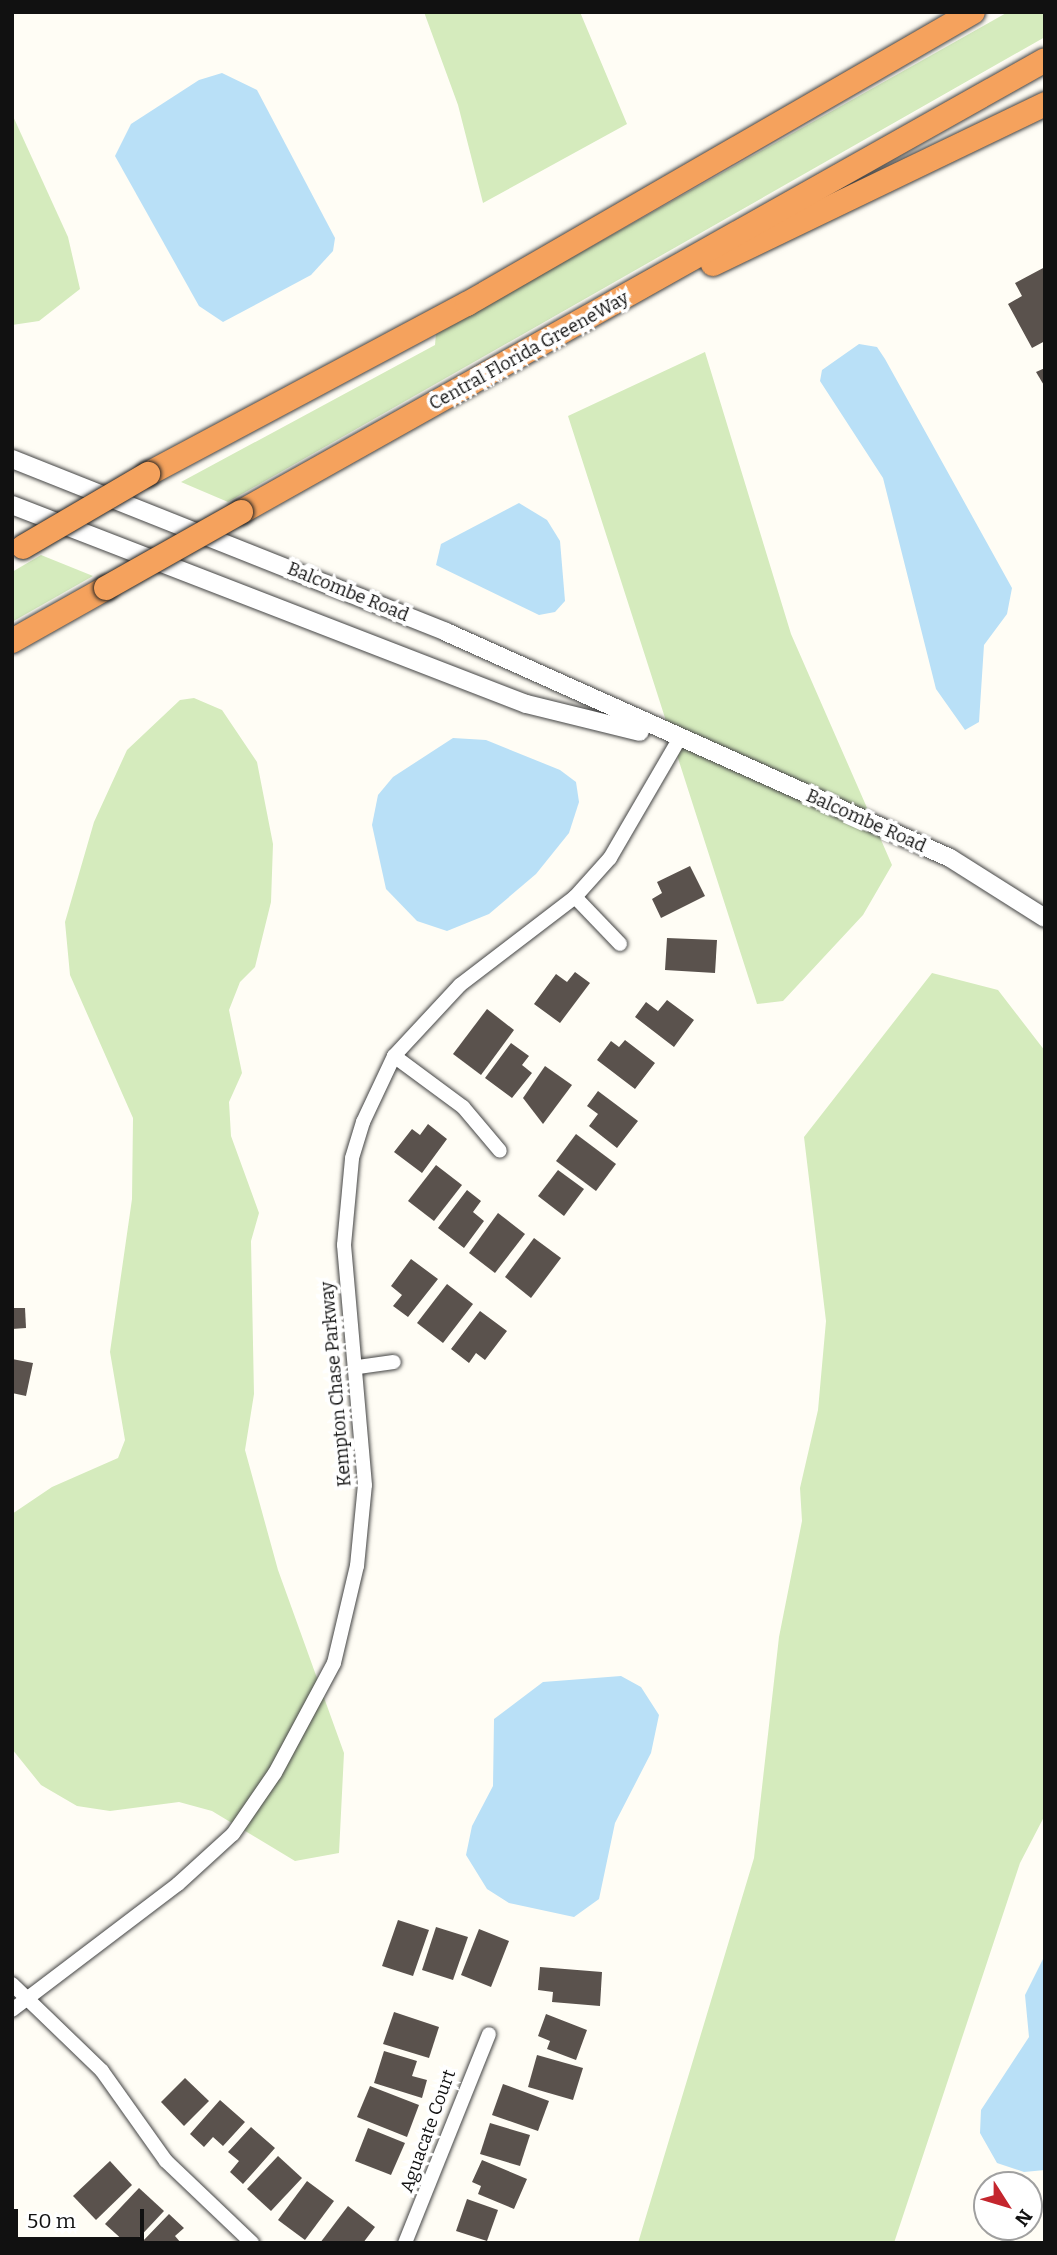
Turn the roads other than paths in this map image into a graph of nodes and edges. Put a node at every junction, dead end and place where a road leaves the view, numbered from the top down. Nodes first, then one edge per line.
1 (973, 12) edge
2 (1045, 60) edge
3 (1045, 104) edge
4 (501, 366) junction
5 (12, 459) edge
6 (12, 505) edge
7 (18, 550) edge
8 (12, 641) edge
9 (678, 741) junction
10 (575, 897) junction
11 (1045, 918) edge
12 (620, 944) dead end
13 (394, 1056) junction
14 (500, 1151) dead end
15 (394, 1362) dead end
16 (358, 1367) junction
17 (12, 1984) edge
18 (29, 1998) junction
19 (12, 2010) edge
20 (489, 2034) dead end
21 (252, 2243) edge
22 (405, 2243) edge

1 - 7 highway, bridge
2 - 4 highway, Central Florida GreeneWay
3 - 4 highway
4 - 8 highway, Central Florida GreeneWay, bridge
5 - 9 street, Balcombe Road
6 - 9 street, Balcombe Road
9 - 10 street, Kempton Chase Parkway
9 - 11 street, Balcombe Road
10 - 12 street
10 - 13 street, Kempton Chase Parkway
13 - 14 street
13 - 16 street, Kempton Chase Parkway
15 - 16 street
16 - 18 street, Kempton Chase Parkway
17 - 18 street
18 - 19 street, Kempton Chase Parkway
18 - 21 street
20 - 22 street, Aguacate Court

